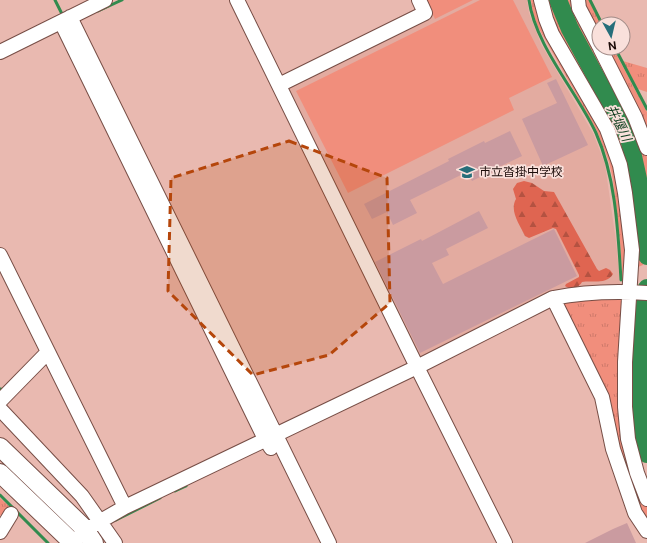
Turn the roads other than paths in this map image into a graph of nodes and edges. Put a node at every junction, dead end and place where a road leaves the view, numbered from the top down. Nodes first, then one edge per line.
1 (105, 0) edge
2 (237, 0) edge
3 (419, 0) edge
4 (541, 0) edge
5 (578, 0) edge
6 (65, 20) junction
7 (591, 30) edge
8 (0, 52) edge
9 (604, 56) edge
10 (279, 85) junction
11 (647, 148) edge
12 (0, 255) edge
13 (630, 292) junction
14 (647, 293) edge
15 (553, 298) junction
16 (48, 352) junction
17 (417, 367) junction
18 (0, 401) edge
19 (0, 409) edge
20 (271, 437) junction
21 (0, 447) edge
22 (0, 473) edge
23 (647, 499) edge
24 (124, 507) junction
25 (12, 514) dead end
26 (93, 531) edge
27 (647, 531) edge
28 (0, 532) edge
29 (73, 543) edge
30 (115, 543) edge
31 (318, 543) edge
32 (328, 543) edge
33 (505, 543) edge

1 - 6 street
2 - 10 street
3 - 10 street
4 - 13 street
5 - 7 street
6 - 8 street
6 - 20 street
9 - 11 street
10 - 17 street
12 - 16 street
13 - 14 street
13 - 15 street
13 - 23 street
15 - 17 street
15 - 27 street
16 - 18 street
16 - 24 street
17 - 20 street
17 - 33 street
19 - 26 street
20 - 24 street
20 - 31 street
20 - 32 street
21 - 26 main road
22 - 29 main road
24 - 26 street
25 - 28 street
26 - 29 street
26 - 30 street

